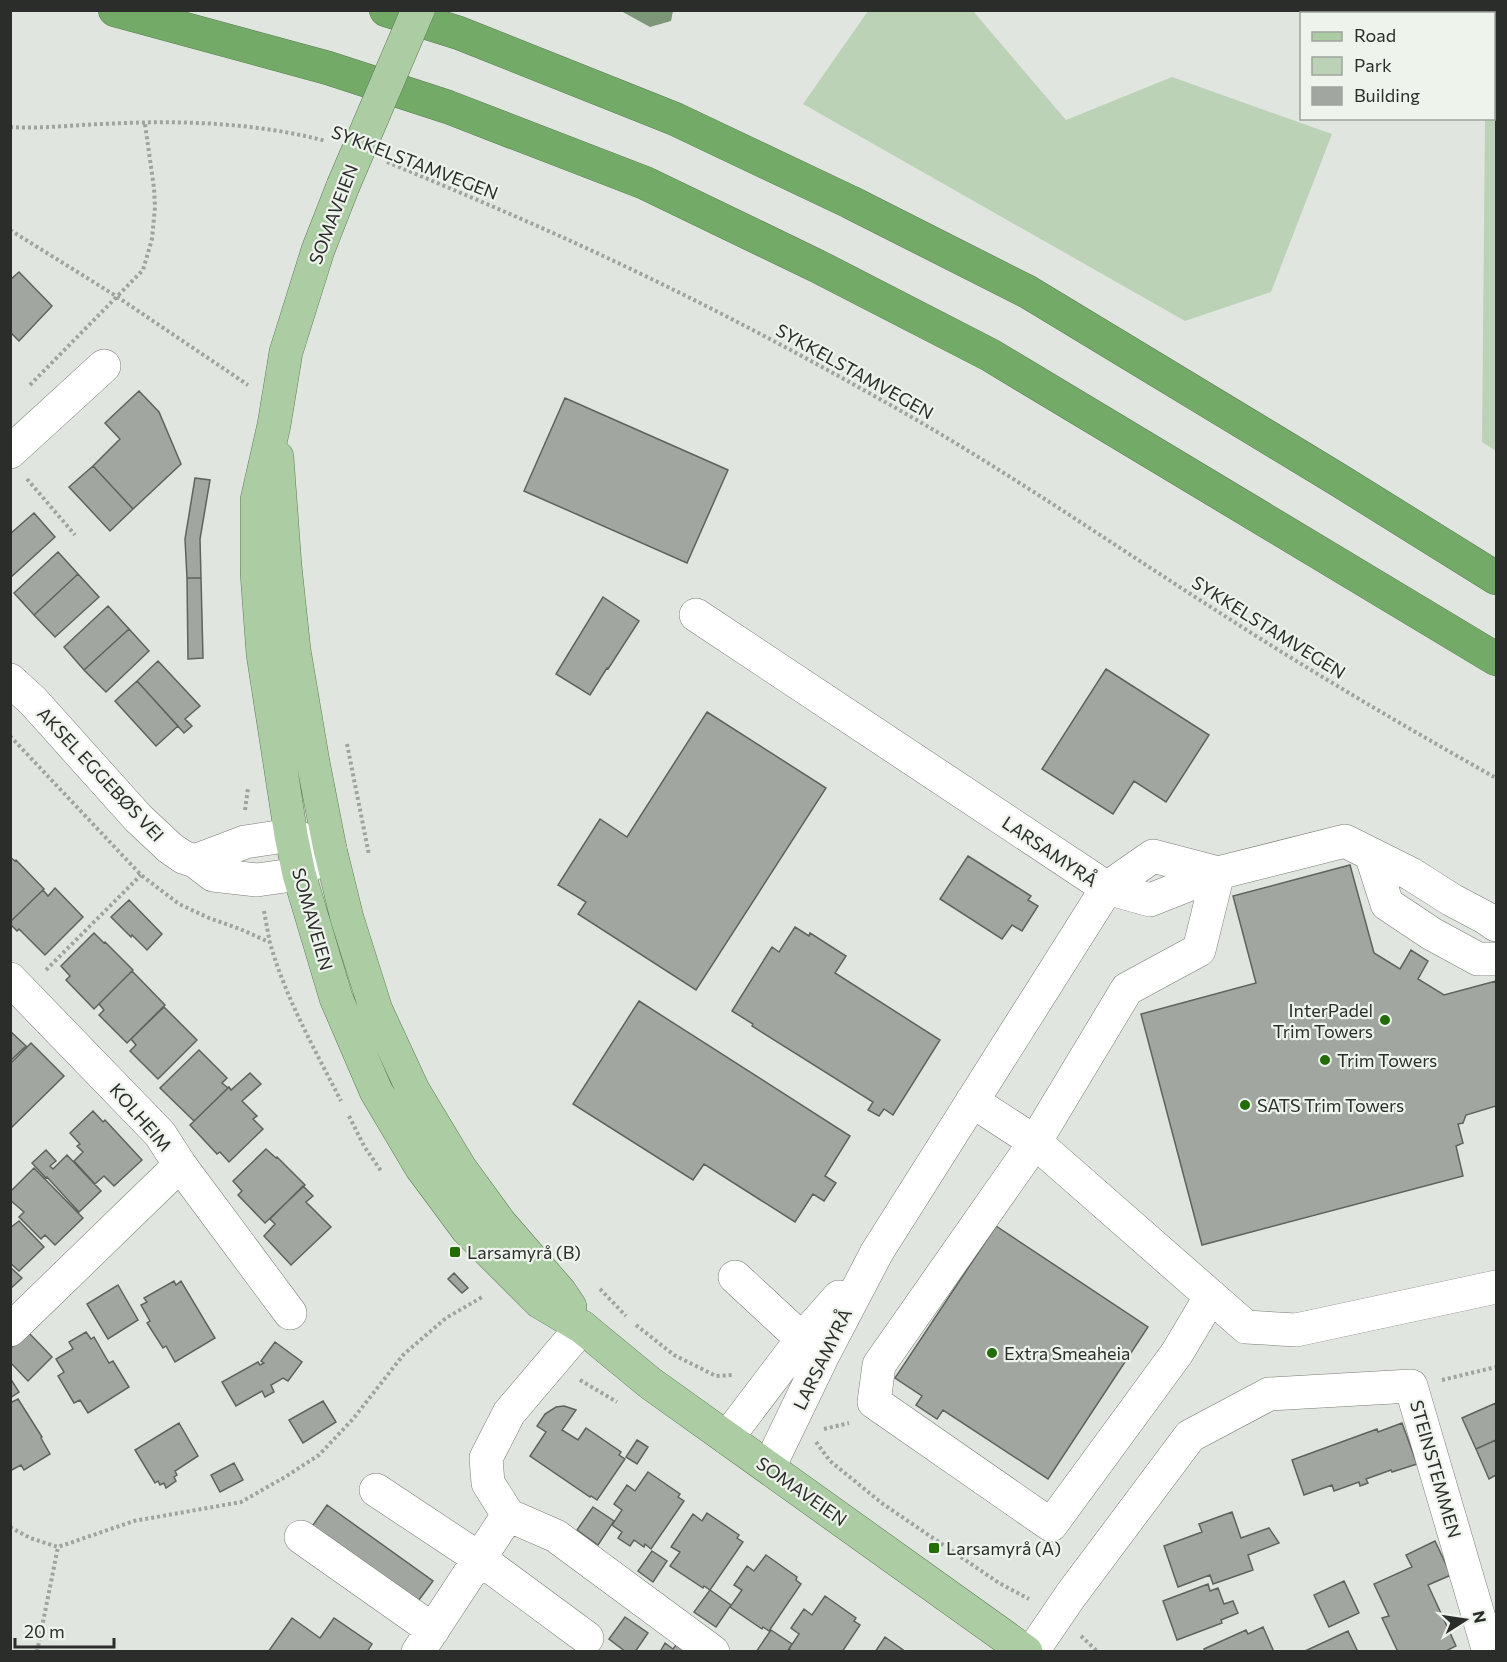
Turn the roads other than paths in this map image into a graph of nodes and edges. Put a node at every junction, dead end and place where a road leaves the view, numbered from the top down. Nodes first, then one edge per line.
1 (115, 10) edge
2 (386, 10) edge
3 (418, 10) edge
4 (104, 366) dead end
5 (274, 425) junction
6 (18, 465) edge
7 (1497, 578) edge
8 (696, 615) dead end
9 (1497, 658) edge
10 (10, 680) edge
11 (291, 835) junction
12 (330, 849) junction
13 (1371, 854) junction
14 (195, 861) junction
15 (1218, 873) junction
16 (299, 874) junction
17 (1107, 888) junction
18 (1497, 925) edge
19 (1497, 959) edge
20 (17, 986) edge
21 (972, 1101) junction
22 (1035, 1142) junction
23 (180, 1165) junction
24 (735, 1277) dead end
25 (1497, 1287) edge
26 (1211, 1296) junction
27 (290, 1313) dead end
28 (582, 1327) junction
29 (10, 1330) edge
30 (812, 1347) junction
31 (727, 1438) junction
32 (769, 1467) junction
33 (376, 1490) dead end
34 (508, 1515) junction
35 (301, 1537) dead end
36 (480, 1559) junction
37 (587, 1638) dead end
38 (426, 1641) edge
39 (713, 1652) edge
40 (1026, 1652) edge
41 (1032, 1652) edge
42 (1489, 1652) edge

1 - 9 highway
2 - 7 highway
3 - 5 main road, SOMAVEIEN, bridge
4 - 6 street
5 - 11 main road, SOMAVEIEN
5 - 12 main road, SOMAVEIEN
8 - 17 street, LARSAMYRÅ
10 - 14 street, AKSEL EGGEBØS VEI
11 - 12 street
11 - 14 street
11 - 16 main road, SOMAVEIEN
12 - 16 street
12 - 28 main road, SOMAVEIEN
13 - 15 street
13 - 18 street
13 - 19 street
14 - 16 street, AKSEL EGGEBØS VEI
15 - 17 street
15 - 22 street
16 - 28 main road, SOMAVEIEN
17 - 21 street, LARSAMYRÅ
20 - 23 street, KOLHEIM
21 - 22 street
21 - 30 street, LARSAMYRÅ
22 - 26 street
22 - 26 street
23 - 27 street
23 - 29 street, KOLHEIM
24 - 30 street
25 - 26 street
28 - 31 main road, SOMAVEIEN
28 - 34 street
30 - 31 street, LARSAMYRÅ
30 - 32 street, LARSAMYRÅ
31 - 32 main road, SOMAVEIEN
32 - 40 main road, SOMAVEIEN
33 - 36 street
34 - 36 street
34 - 39 street
35 - 38 street
36 - 37 street
36 - 38 street
41 - 42 street, STEINSTEMMEN

